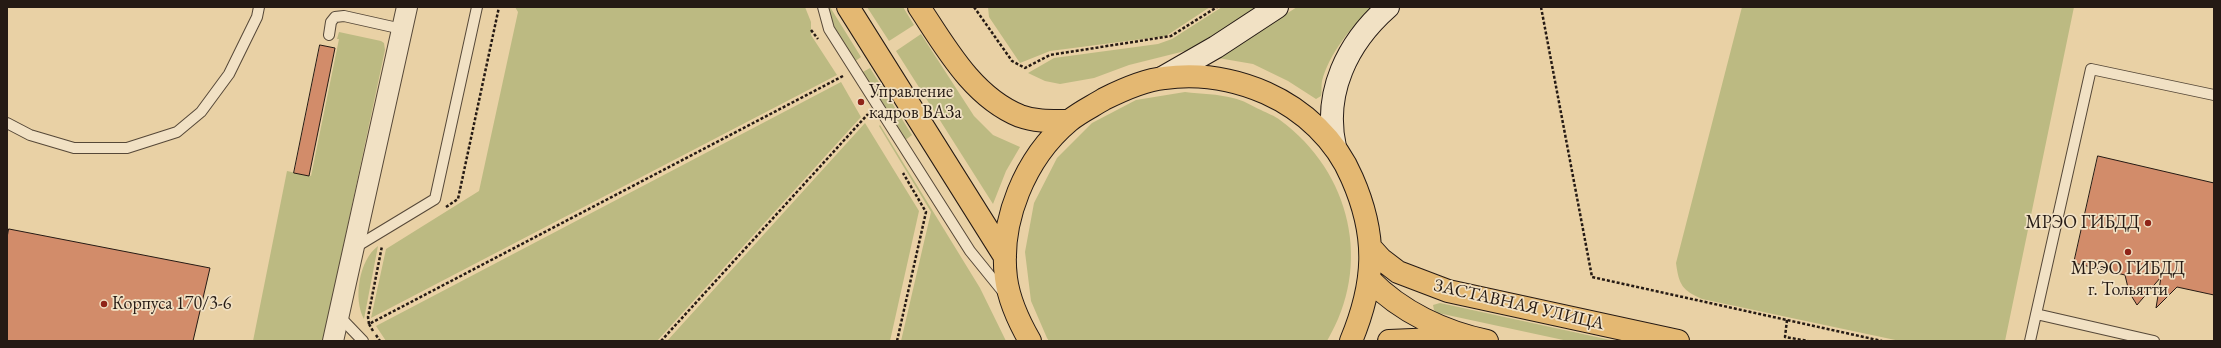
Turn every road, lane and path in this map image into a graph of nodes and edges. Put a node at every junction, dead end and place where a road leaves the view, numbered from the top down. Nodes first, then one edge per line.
1 (259, 7) edge
2 (407, 7) edge
3 (477, 7) edge
4 (822, 7) edge
5 (848, 7) edge
6 (919, 7) edge
7 (974, 7) edge
8 (1216, 7) edge
9 (1278, 7) edge
10 (1388, 7) edge
11 (1541, 7) edge
12 (402, 29) junction
13 (811, 30) dead end
14 (329, 35) dead end
15 (819, 41) dead end
16 (840, 70) dead end
17 (844, 76) junction
18 (1162, 78) junction
19 (848, 82) dead end
20 (2214, 95) edge
21 (864, 107) dead end
22 (868, 114) junction
23 (872, 120) dead end
24 (1069, 121) junction
25 (7, 123) edge
26 (1335, 147) junction
27 (899, 166) dead end
28 (354, 248) junction
29 (1371, 248) junction
30 (1005, 257) junction
31 (1370, 280) junction
32 (1012, 302) junction
33 (2036, 314) junction
34 (339, 316) junction
35 (1787, 320) junction
36 (1478, 339) edge
37 (333, 341) edge
38 (363, 341) edge
39 (380, 341) edge
40 (661, 341) edge
41 (897, 341) edge
42 (1030, 341) edge
43 (1351, 341) edge
44 (1389, 341) edge
45 (1678, 341) edge
46 (1808, 341) edge
47 (1882, 341) edge
48 (2030, 341) edge
49 (2154, 341) edge

1 - 25 lane
2 - 12 street
3 - 28 lane
4 - 32 lane
5 - 30 main road
6 - 24 main road
7 - 8 path
9 - 18 main road
10 - 26 main road
11 - 35 path
12 - 14 lane
12 - 28 street
13 - 15 path
16 - 17 path
17 - 19 path
17 - 39 path
18 - 24 main road
18 - 26 main road
20 - 33 lane
21 - 22 path
22 - 23 path
22 - 40 path
24 - 30 main road
26 - 29 main road
27 - 41 path
28 - 34 street
29 - 31 main road
29 - 45 main road, ЗАСТАВНАЯ УЛИЦА
30 - 32 main road
31 - 36 main road, ЗАСТАВНАЯ УЛИЦА
31 - 43 main road
32 - 42 main road
33 - 48 lane
33 - 49 lane
34 - 37 street
34 - 38 lane
35 - 46 path
35 - 47 path
36 - 44 main road, ЗАСТАВНАЯ УЛИЦА

